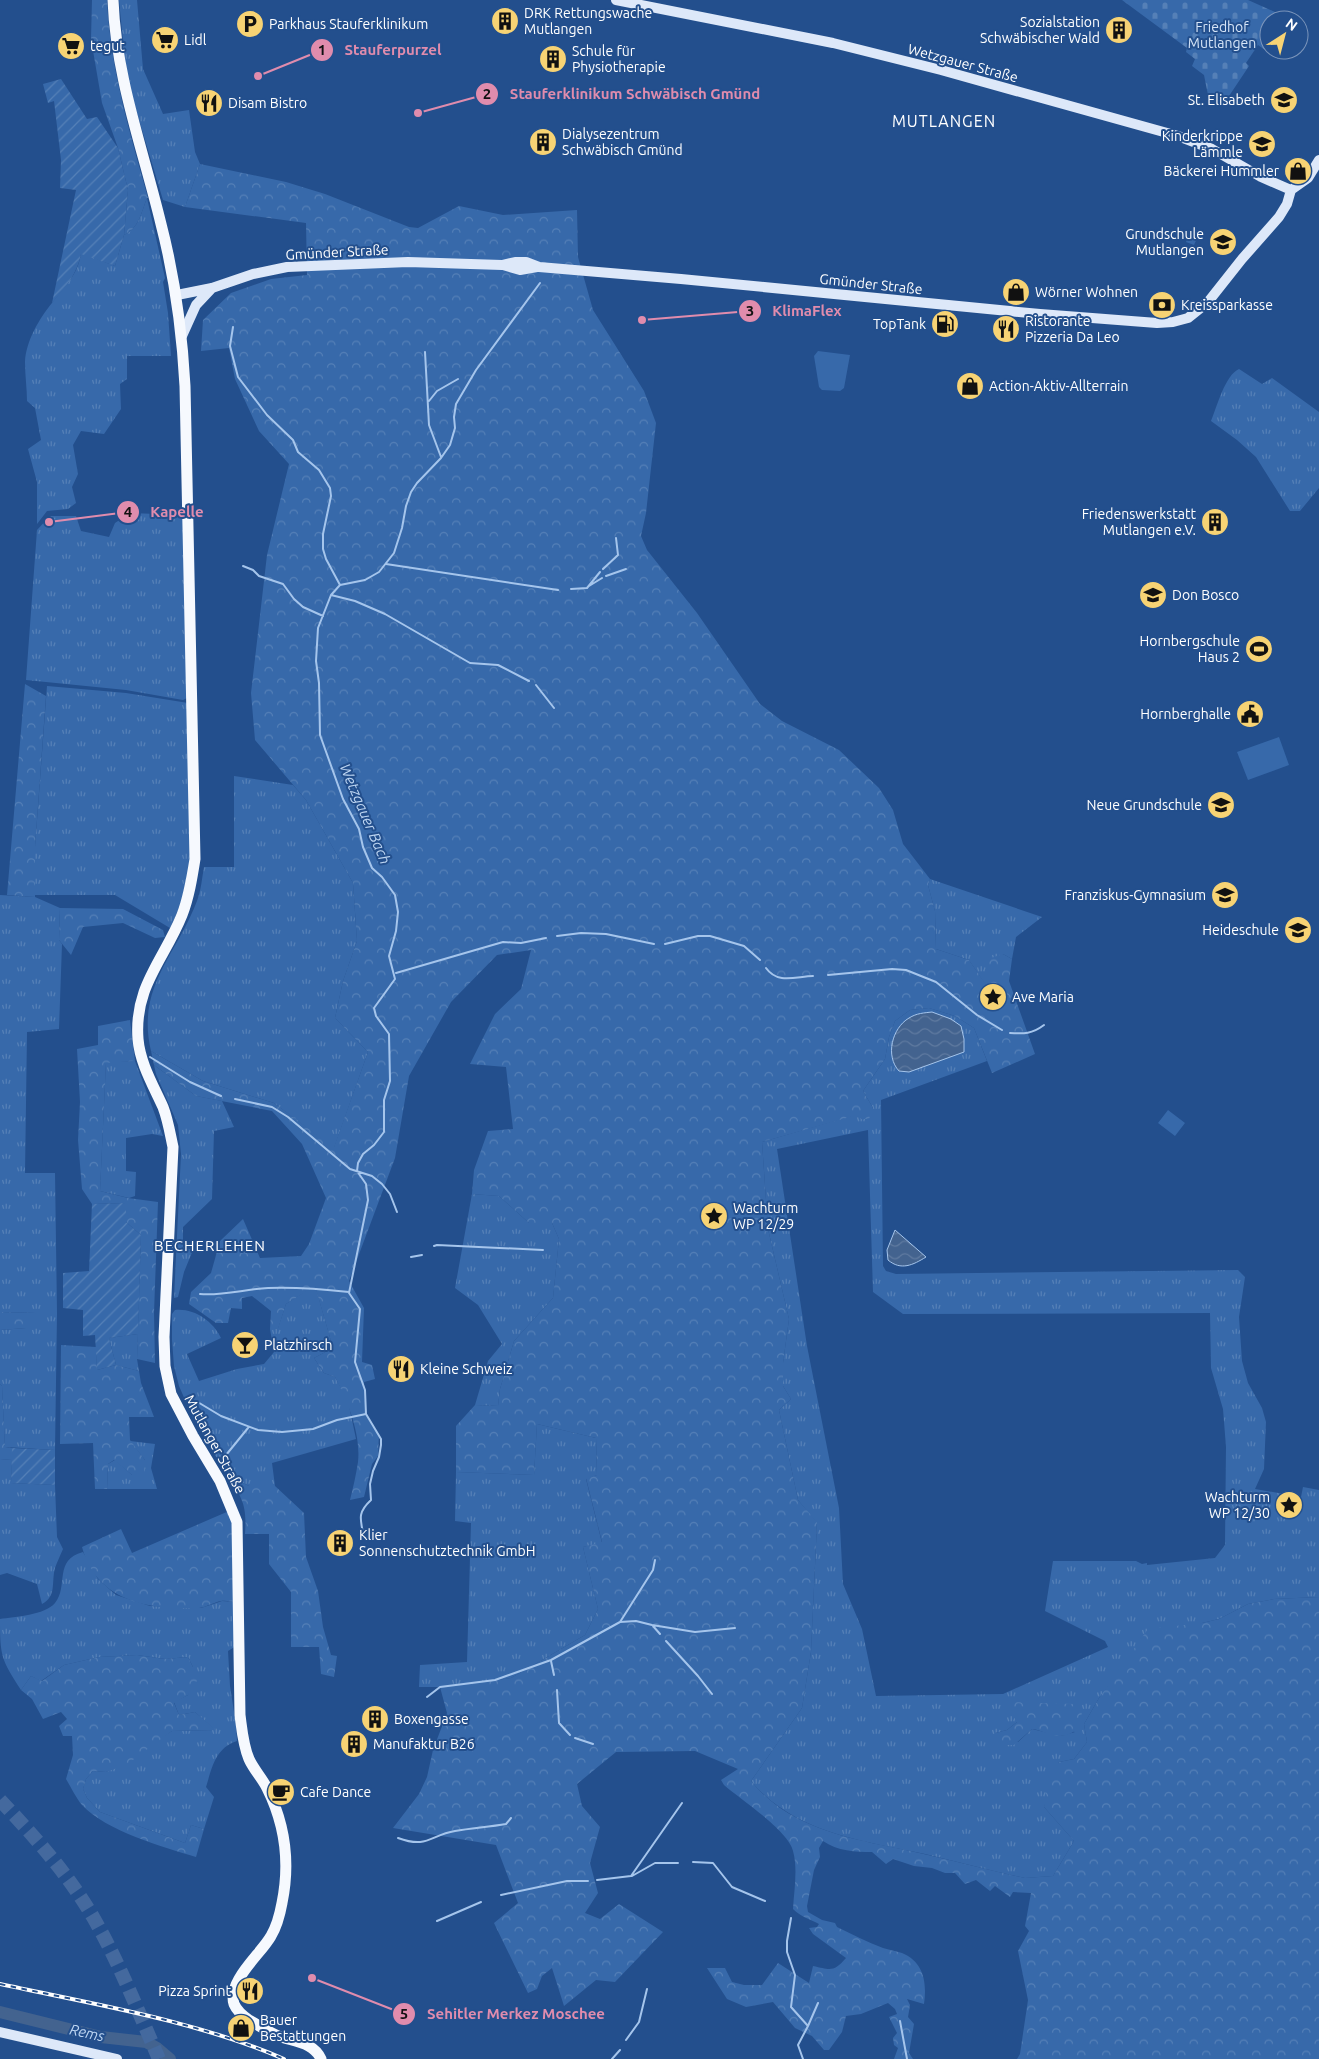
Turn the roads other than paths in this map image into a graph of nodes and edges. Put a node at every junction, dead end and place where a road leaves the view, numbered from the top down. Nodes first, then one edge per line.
1 (113, 0) edge
2 (616, 0) edge
3 (1319, 160) edge
4 (1291, 190) junction
5 (212, 288) junction
6 (177, 294) junction
7 (182, 336) junction
8 (0, 2032) edge
9 (117, 2059) edge
10 (321, 2059) edge

1 - 6 main road, Mutlanger Straße
2 - 4 street, Wetzgauer Straße
3 - 4 street
4 - 5 street, Gmünder Straße
5 - 6 street, Gmünder Straße
5 - 7 street
6 - 7 main road, Mutlanger Straße
7 - 10 main road, Mutlanger Straße
8 - 9 street

